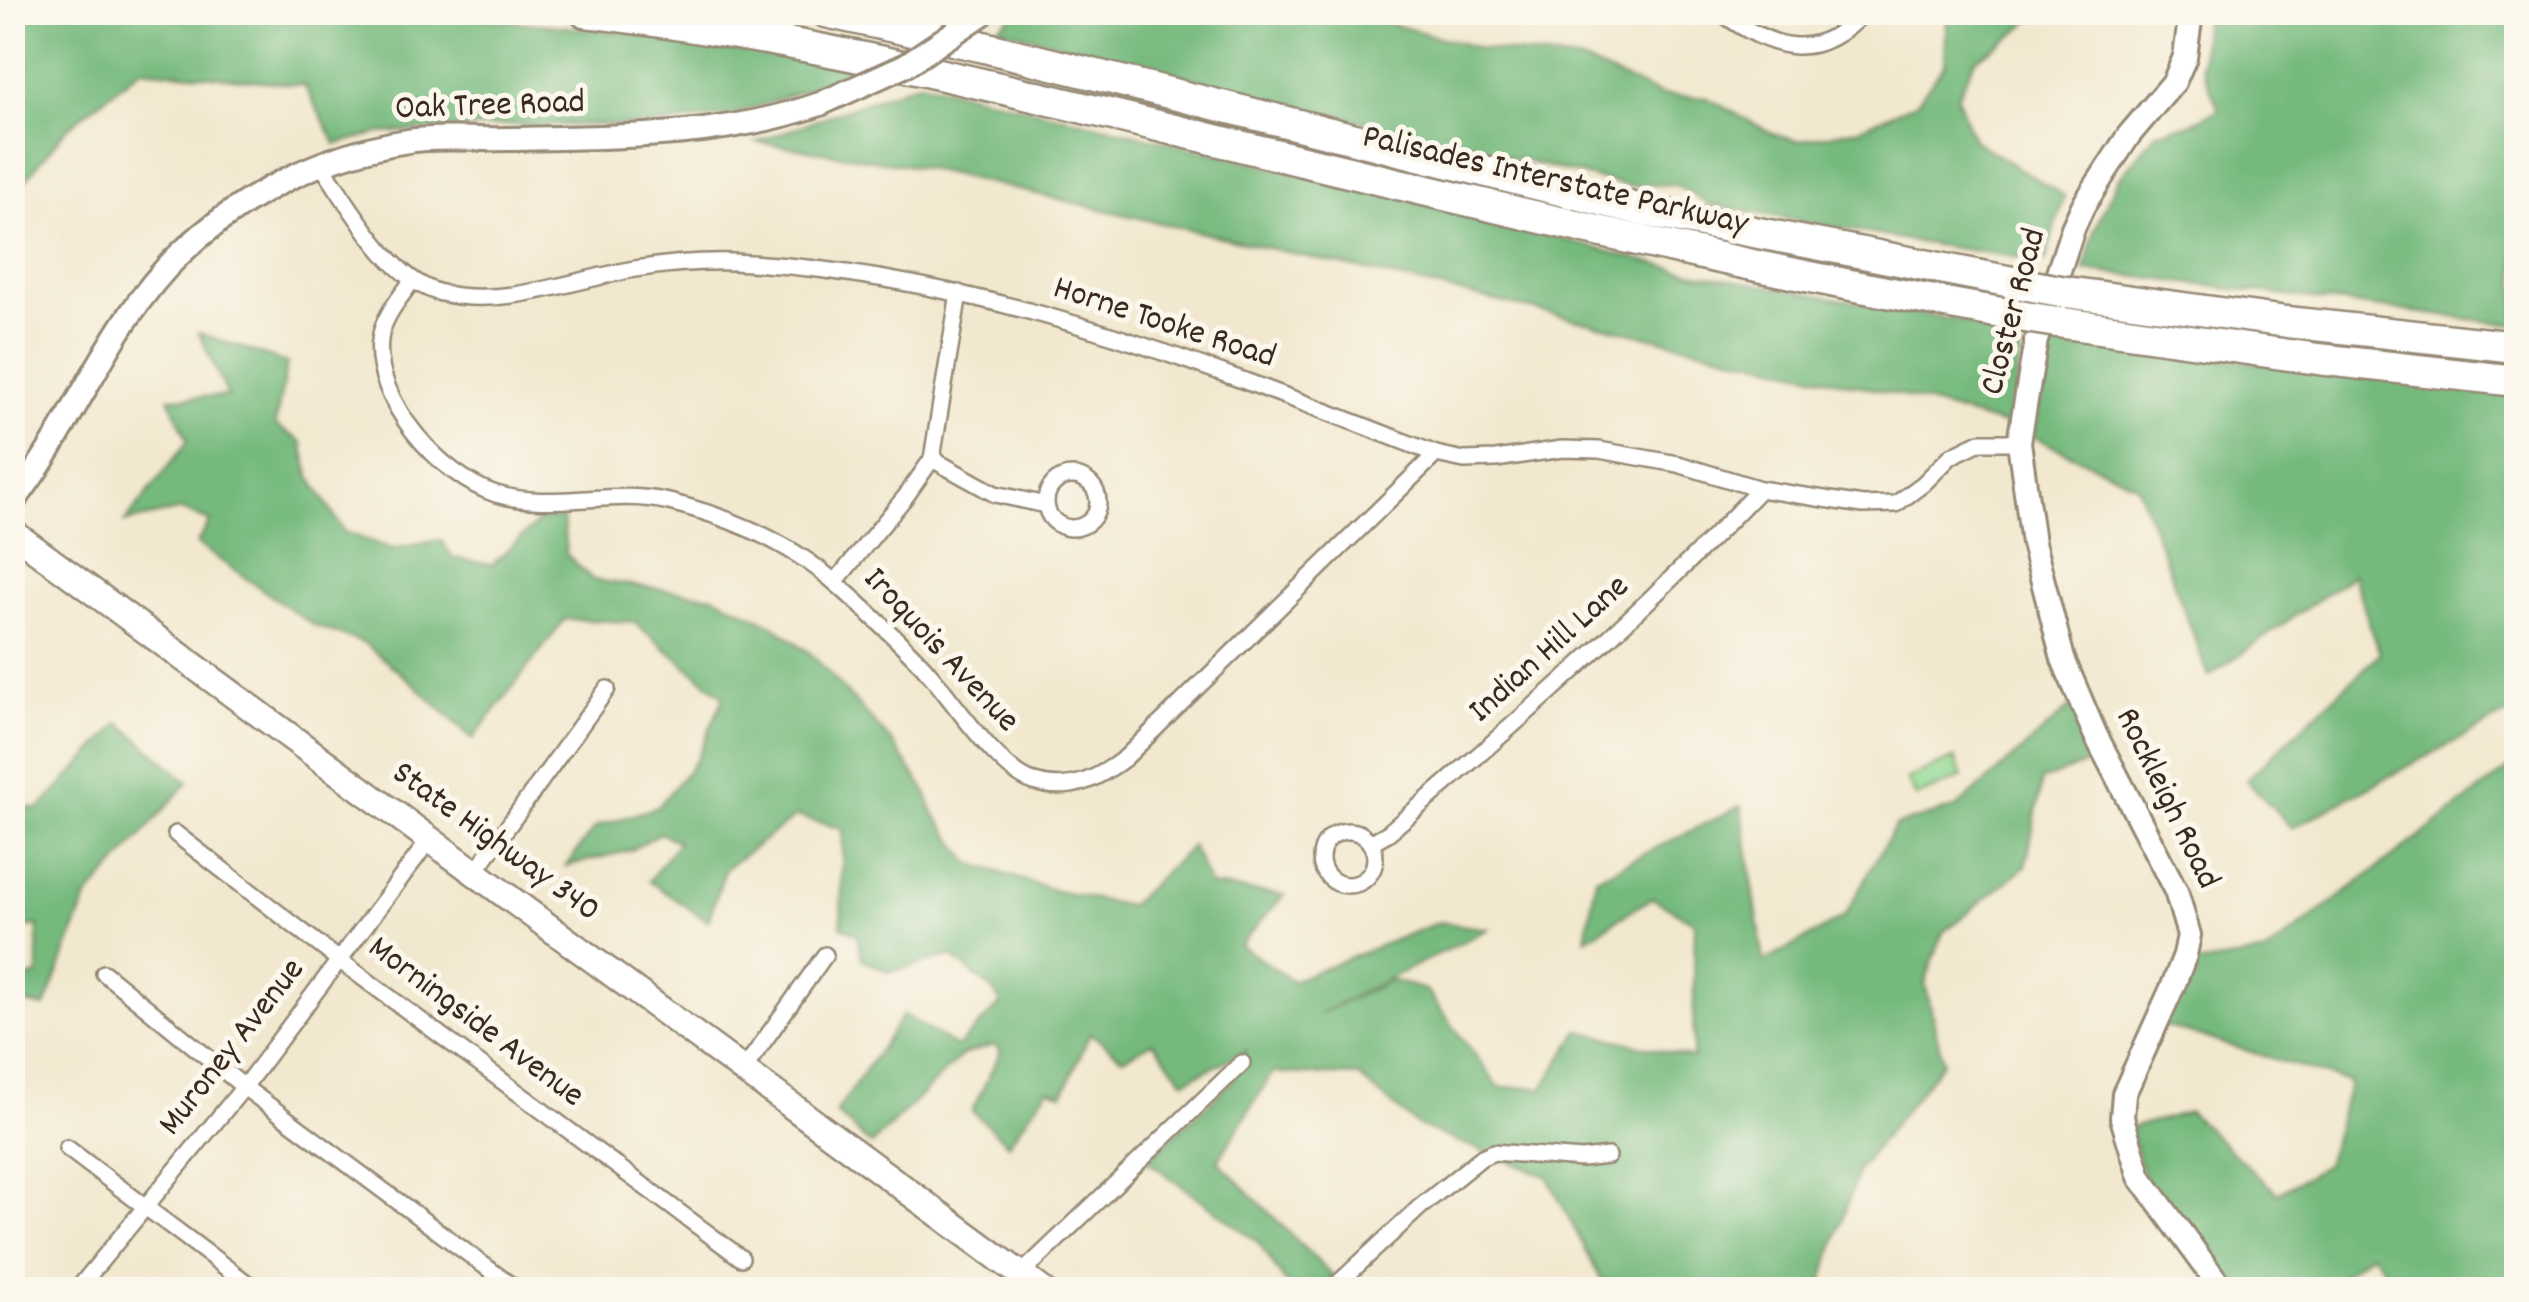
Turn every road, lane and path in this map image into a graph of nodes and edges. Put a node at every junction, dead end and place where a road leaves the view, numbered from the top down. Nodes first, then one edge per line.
1 (585, 12) edge
2 (826, 12) edge
3 (985, 12) edge
4 (1720, 12) edge
5 (1864, 12) edge
6 (2191, 12) edge
7 (320, 162) junction
8 (412, 280) junction
9 (959, 294) junction
10 (2516, 347) edge
11 (2516, 381) edge
12 (2019, 442) junction
13 (1436, 454) junction
14 (932, 460) junction
15 (1760, 489) junction
16 (12, 503) edge
17 (1046, 505) dead end
18 (12, 532) edge
19 (835, 582) junction
20 (2063, 659) joint
21 (607, 689) dead end
22 (176, 834) dead end
23 (430, 838) junction
24 (1370, 843) dead end
25 (475, 872) junction
26 (826, 954) dead end
27 (339, 960) junction
28 (104, 973) dead end
29 (1242, 1063) dead end
30 (744, 1069) junction
31 (244, 1087) junction
32 (67, 1148) dead end
33 (1608, 1156) dead end
34 (144, 1207) junction
35 (741, 1258) dead end
36 (1031, 1281) edge
37 (77, 1290) edge
38 (256, 1290) edge
39 (518, 1290) edge
40 (1331, 1290) edge
41 (2223, 1290) edge

1 - 11 highway, Palisades Interstate Parkway, bridge
2 - 10 highway, Palisades Interstate Parkway, bridge
3 - 7 street, Oak Tree Road, bridge
4 - 5 street
6 - 12 street, Closter Road
7 - 8 street
7 - 16 street, Oak Tree Road
8 - 9 street, Horne Tooke Road
8 - 19 street, Iroquois Avenue
9 - 13 street, Horne Tooke Road
9 - 14 street
12 - 15 street, Horne Tooke Road
12 - 20 street, Closter Road
13 - 15 street, Horne Tooke Road
13 - 19 street, Iroquois Avenue
14 - 17 street
14 - 19 street
15 - 24 street, Indian Hill Lane
18 - 23 main road, State Highway 340
20 - 41 street, Rockleigh Road
21 - 25 street
22 - 27 street, Morningside Avenue
23 - 25 main road, State Highway 340
23 - 27 street, Muroney Avenue
25 - 30 main road, State Highway 340
26 - 30 street
27 - 31 street, Muroney Avenue
27 - 35 street, Morningside Avenue
28 - 31 street
29 - 36 street
30 - 36 main road, State Highway 340
31 - 34 street, Muroney Avenue
31 - 39 street
32 - 34 street
33 - 40 street
34 - 37 street, Muroney Avenue
34 - 38 street

